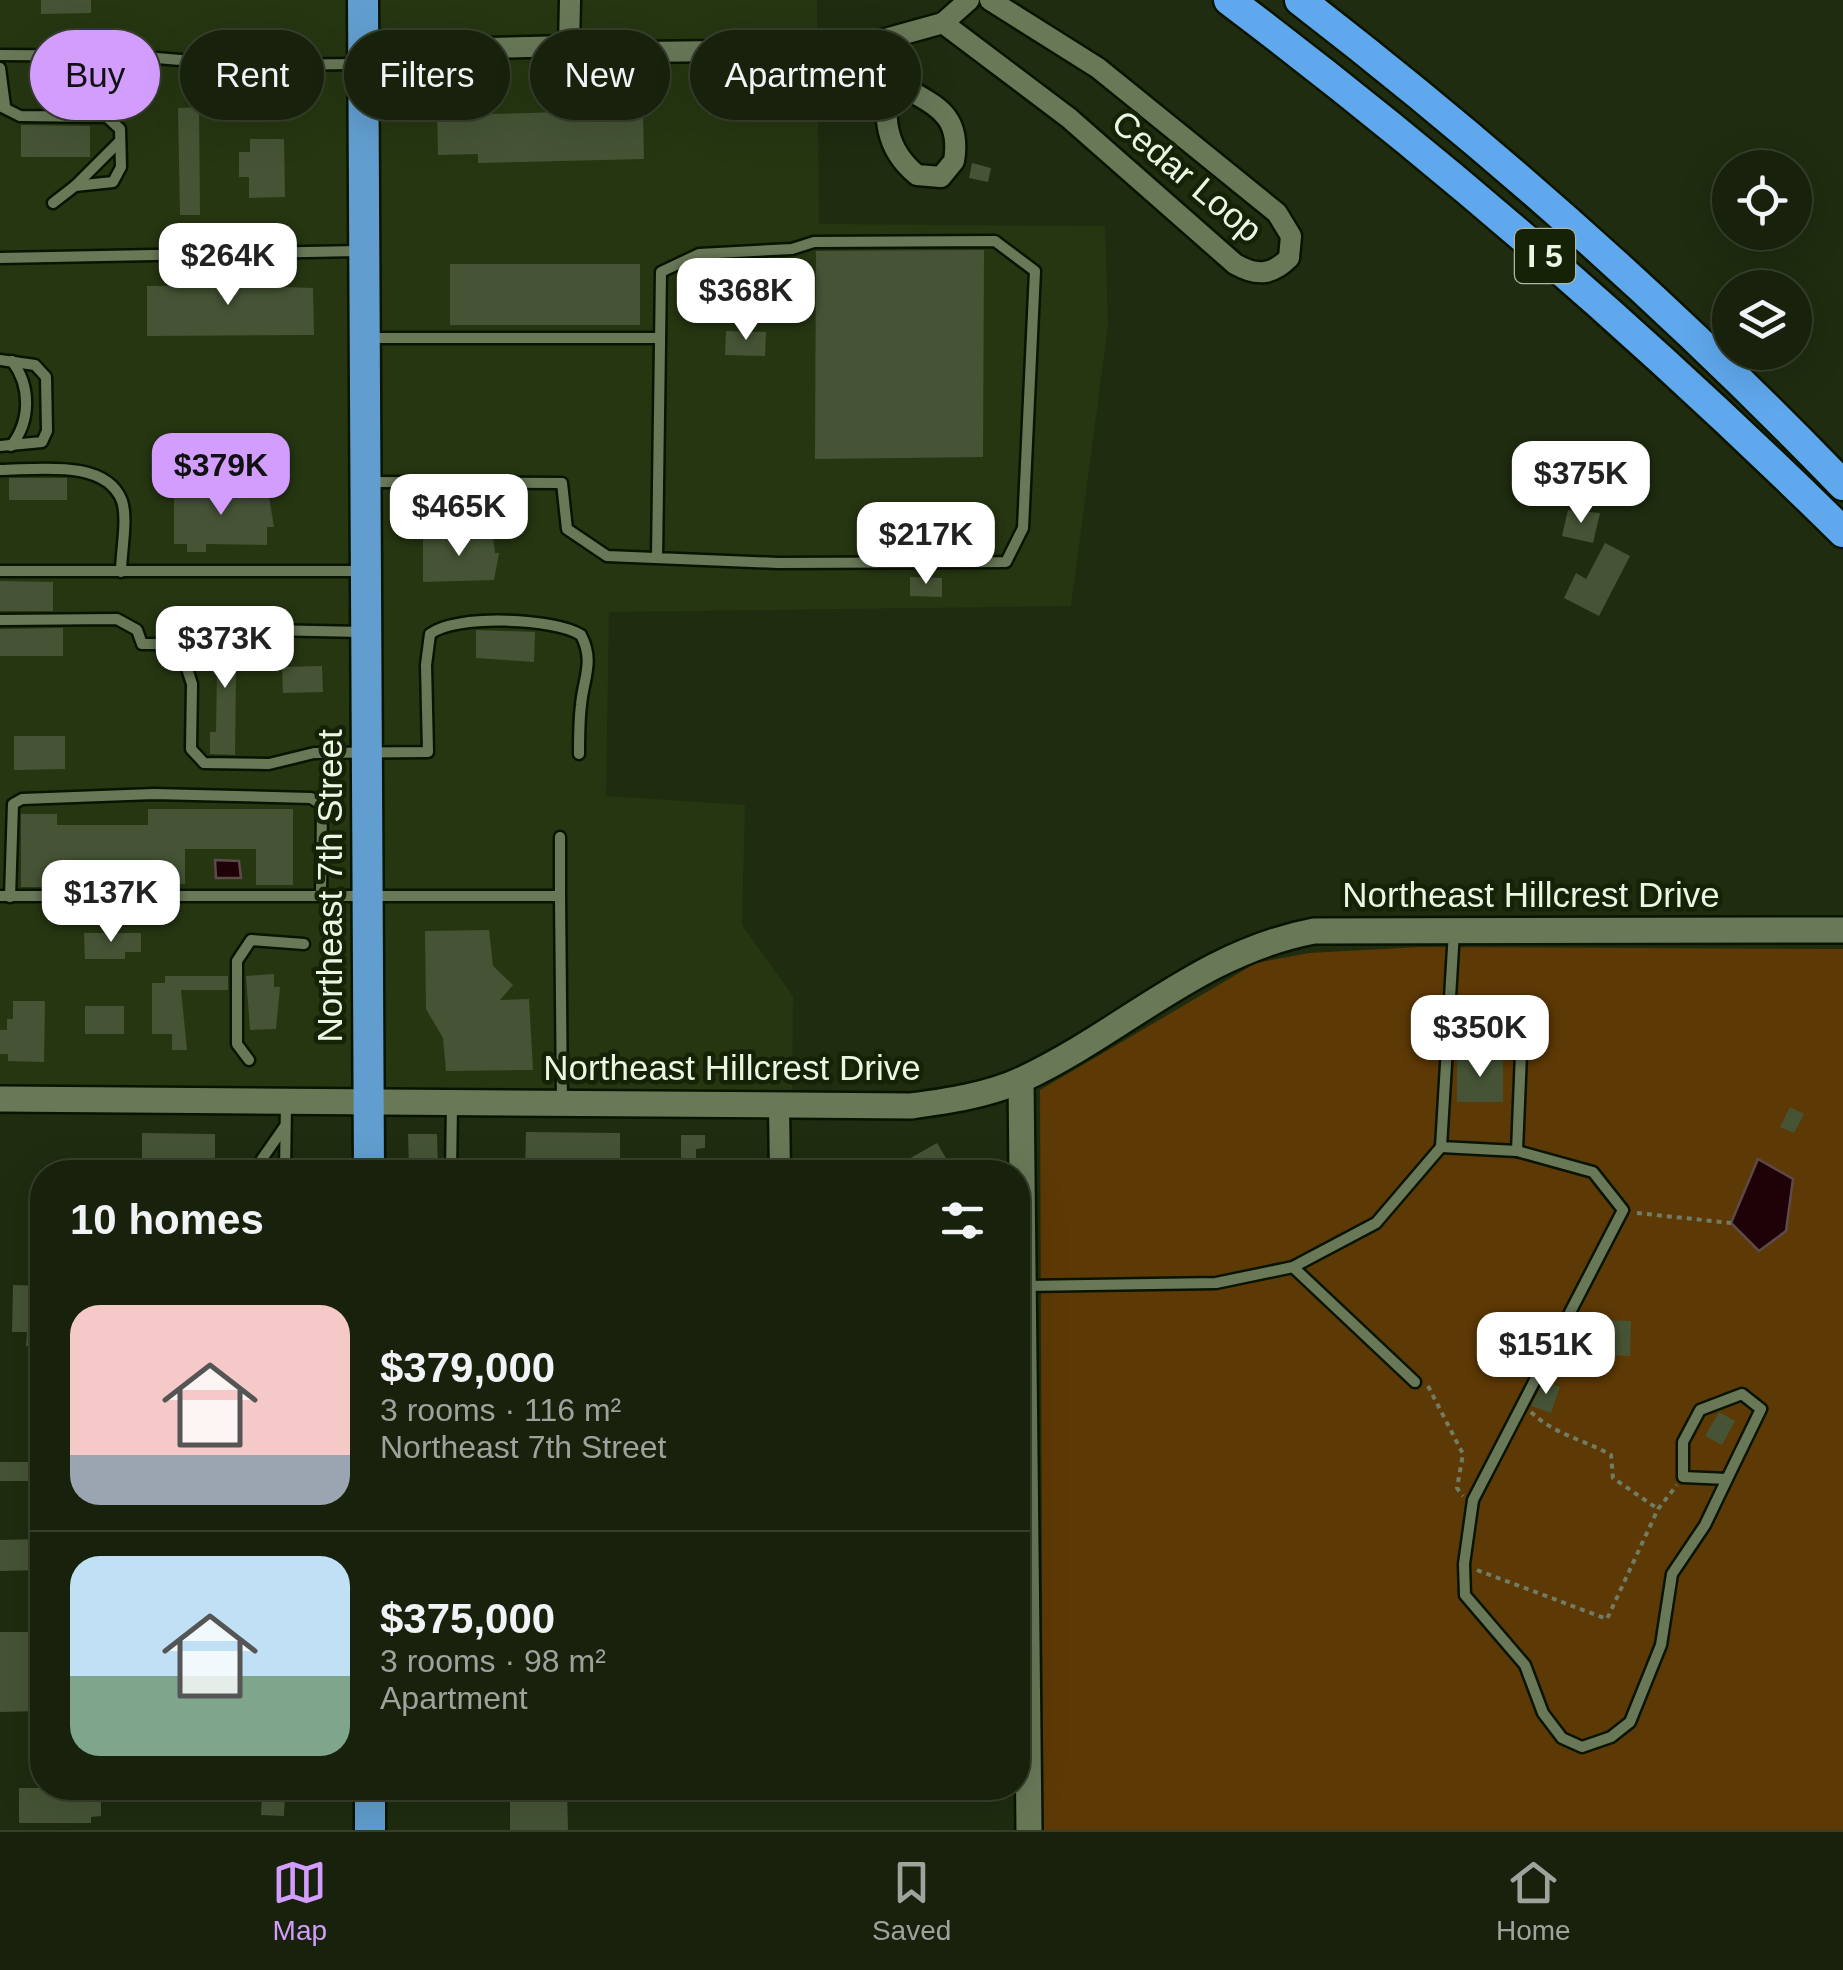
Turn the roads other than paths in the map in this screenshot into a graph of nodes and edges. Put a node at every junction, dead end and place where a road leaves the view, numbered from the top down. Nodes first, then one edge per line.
1 (363, 0) edge
2 (570, 0) edge
3 (969, 0) edge
4 (990, 0) edge
5 (1300, 0) edge
6 (1233, 5) edge
7 (942, 24) junction
8 (364, 30) edge
9 (570, 30) edge
10 (920, 30) edge
11 (0, 55) edge
12 (30, 55) edge
13 (160, 58) edge
14 (344, 58) edge
15 (0, 68) edge
16 (888, 77) joint
17 (2, 106) edge
18 (364, 120) edge
19 (120, 141) junction
20 (74, 186) junction
21 (54, 203) dead end
22 (364, 251) junction
23 (0, 258) edge
24 (365, 338) junction
25 (659, 338) junction
26 (6, 360) edge
27 (6, 446) edge
28 (0, 470) edge
29 (366, 482) junction
30 (1843, 485) edge
31 (1843, 532) edge
32 (657, 558) junction
33 (0, 571) edge
34 (366, 571) junction
35 (121, 572) junction
36 (0, 620) edge
37 (366, 632) junction
38 (179, 644) junction
39 (366, 754) junction
40 (578, 754) dead end
41 (560, 837) dead end
42 (5, 896) edge
43 (321, 896) junction
44 (367, 896) junction
45 (560, 896) junction
46 (1843, 930) edge
47 (1454, 931) junction
48 (304, 944) dead end
49 (1447, 1023) junction
50 (250, 1060) dead end
51 (1021, 1080) junction
52 (0, 1099) edge
53 (368, 1103) junction
54 (452, 1104) junction
55 (562, 1105) junction
56 (779, 1107) junction
57 (286, 1113) junction
58 (1441, 1147) junction
59 (1517, 1151) junction
60 (283, 1158) edge
61 (262, 1160) edge
62 (368, 1160) edge
63 (452, 1160) edge
64 (780, 1160) edge
65 (1022, 1160) edge
66 (1293, 1267) junction
67 (1030, 1286) edge
68 (1414, 1382) road end
69 (1727, 1479) junction
70 (370, 1800) edge
71 (1030, 1800) edge
72 (370, 1830) edge
73 (1030, 1830) edge

1 - 8 highway, Northeast 7th Street
2 - 9 street
3 - 7 street
4 - 7 street, Cedar Loop
5 - 30 highway, I 5
6 - 31 highway, I 5
7 - 10 street
11 - 12 lane
13 - 14 lane
15 - 17 lane
16 - 16 street
17 - 19 lane
18 - 22 highway, Northeast 7th Street
19 - 20 lane
19 - 20 lane
20 - 21 lane
22 - 23 lane
22 - 24 highway, Northeast 7th Street
24 - 25 lane
24 - 29 highway, Northeast 7th Street
25 - 32 lane
25 - 32 lane
26 - 27 lane
26 - 27 lane
28 - 35 lane
29 - 32 lane
29 - 34 highway, Northeast 7th Street
33 - 35 lane
34 - 35 lane
34 - 37 highway, Northeast 7th Street
36 - 38 lane
37 - 38 lane
37 - 39 highway, Northeast 7th Street
38 - 39 lane
39 - 40 lane
39 - 44 highway, Northeast 7th Street
41 - 45 lane
42 - 43 lane
42 - 43 lane
43 - 44 lane
44 - 45 lane
44 - 53 highway, Northeast 7th Street
45 - 55 lane
46 - 47 street, Northeast Hillcrest Drive
47 - 49 lane
47 - 51 street, Northeast Hillcrest Drive
48 - 50 lane
49 - 58 lane
49 - 59 lane
51 - 56 street, Northeast Hillcrest Drive
51 - 65 street
52 - 57 street, Northeast Hillcrest Drive
53 - 54 street, Northeast Hillcrest Drive
53 - 57 street, Northeast Hillcrest Drive
53 - 62 highway, Northeast 7th Street
54 - 55 street, Northeast Hillcrest Drive
54 - 63 lane
55 - 56 street, Northeast Hillcrest Drive
56 - 64 street
57 - 60 lane
57 - 61 lane
58 - 59 lane
58 - 66 lane
59 - 69 lane
66 - 67 lane
66 - 68 lane
69 - 69 lane
70 - 72 highway
71 - 73 street

